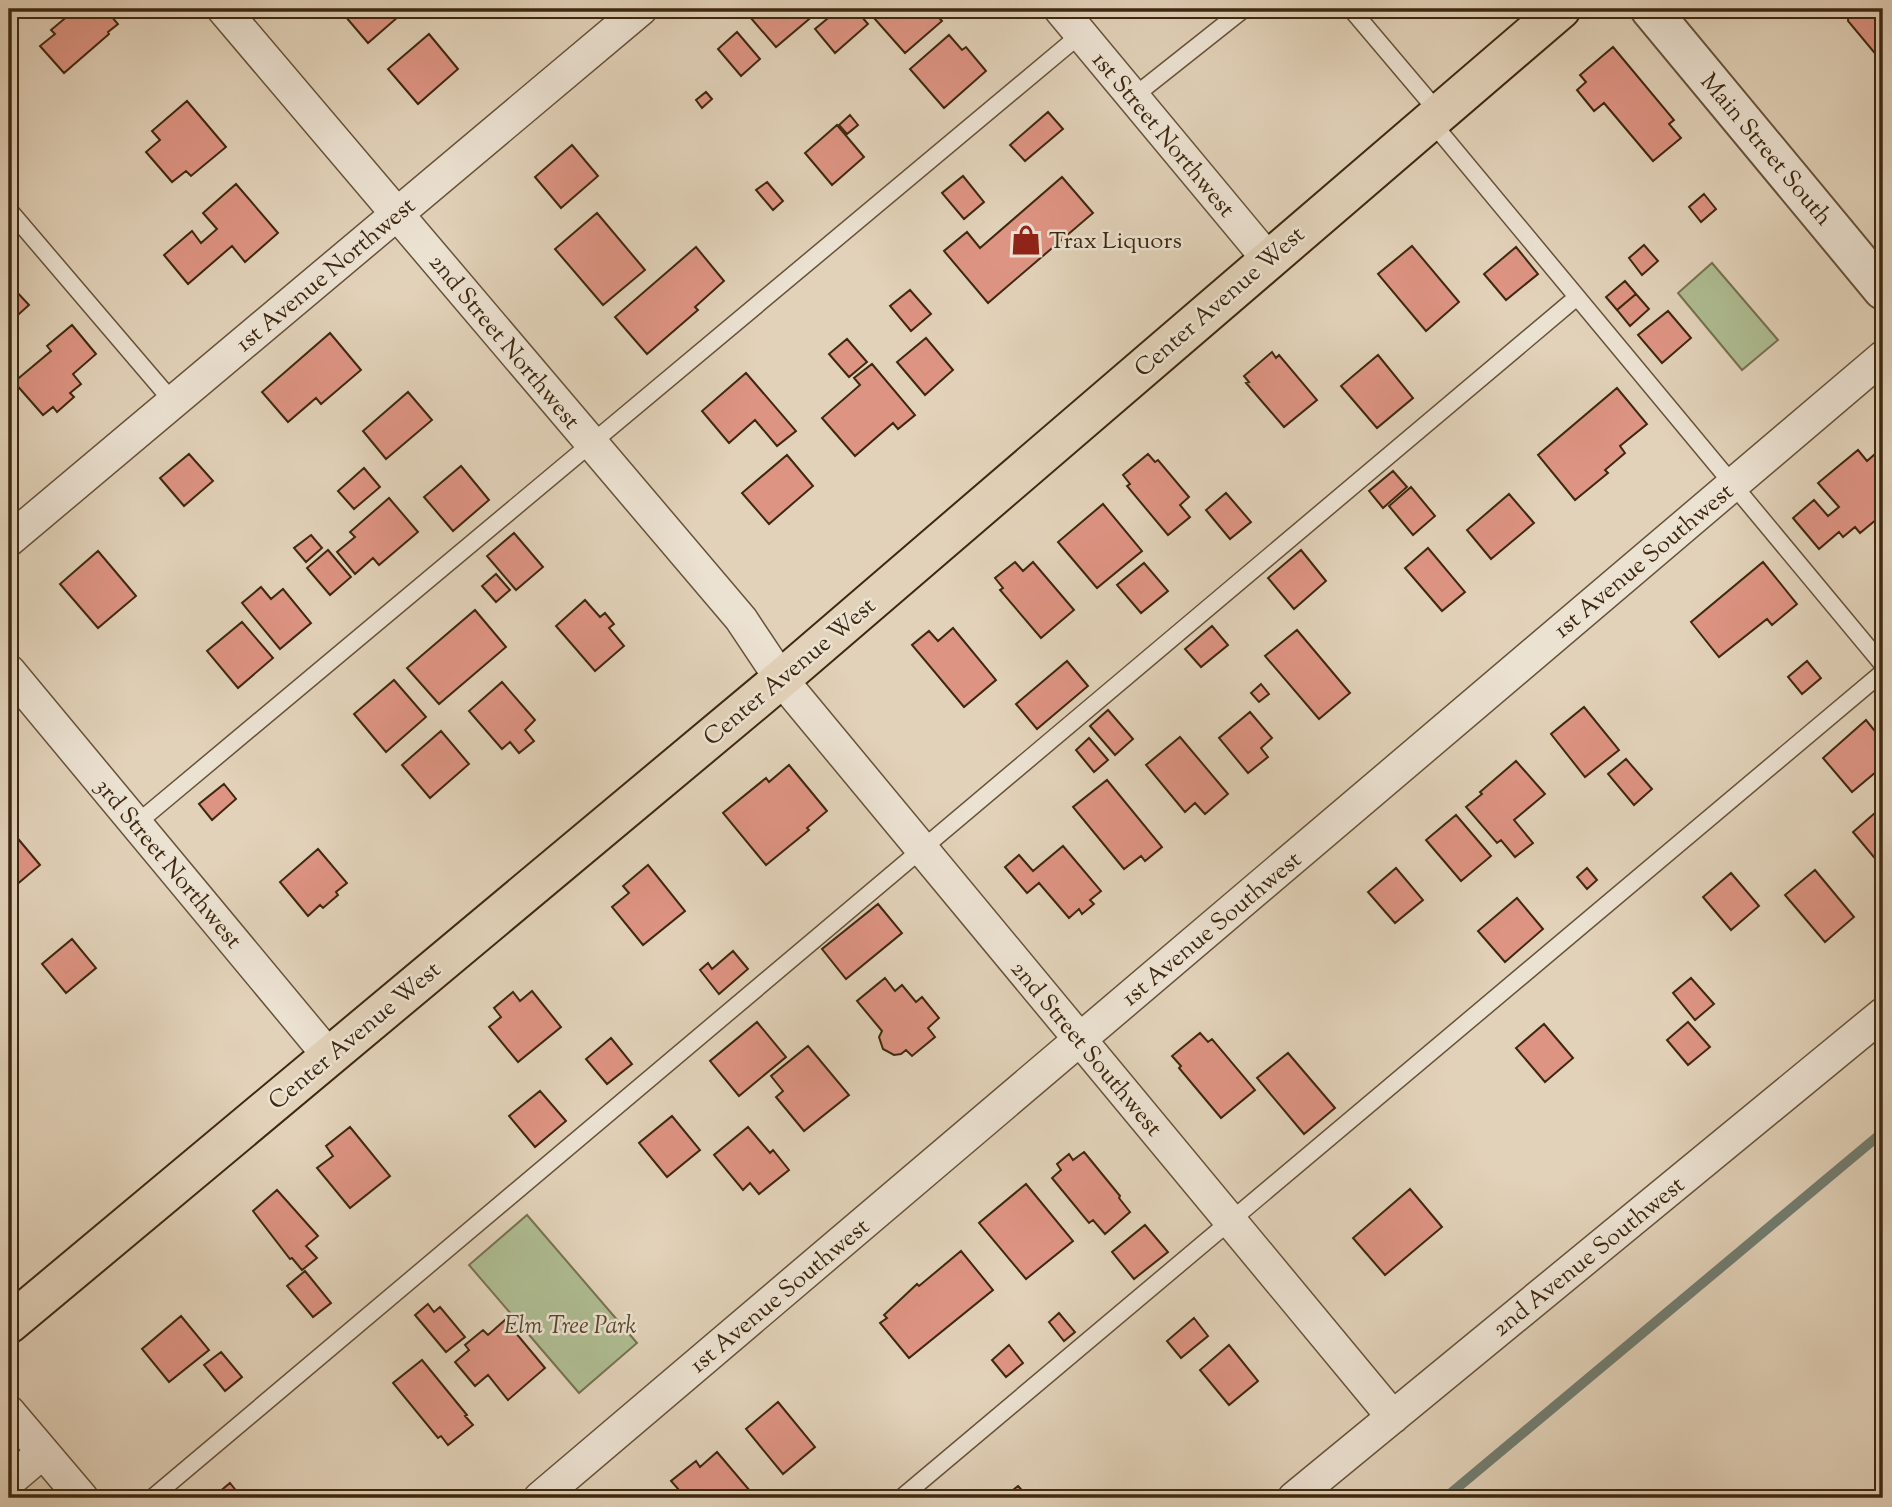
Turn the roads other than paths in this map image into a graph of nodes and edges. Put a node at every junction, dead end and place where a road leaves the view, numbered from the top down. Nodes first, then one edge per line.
1 (223, 9) edge
2 (641, 9) edge
3 (1244, 9) edge
4 (1351, 9) edge
5 (1561, 9) edge
6 (1650, 9) edge
7 (1074, 18) edge
8 (1133, 97) junction
9 (1435, 117) junction
10 (9, 210) edge
11 (397, 214) junction
12 (1268, 259) junction
13 (1883, 290) edge
14 (1577, 297) junction
15 (1883, 357) edge
16 (173, 402) junction
17 (592, 443) junction
18 (1733, 484) junction
19 (9, 540) edge
20 (1883, 665) edge
21 (9, 671) edge
22 (1883, 672) edge
23 (781, 679) junction
24 (136, 824) junction
25 (922, 849) junction
26 (1883, 1014) edge
27 (1080, 1039) junction
28 (329, 1056) junction
29 (1231, 1221) junction
30 (9, 1324) edge
31 (9, 1412) edge
32 (1393, 1417) junction
33 (42, 1453) junction
34 (9, 1480) edge
35 (82, 1498) edge
36 (152, 1498) edge
37 (540, 1498) edge
38 (901, 1498) edge
39 (1294, 1498) edge

1 - 11 street, 2nd Street Northwest
2 - 11 street, 1st Avenue Northwest
3 - 8 lane
4 - 9 lane
5 - 9 main road, Center Avenue West
6 - 13 street, Main Street South
7 - 8 street, 1st Street Northwest
7 - 17 lane
8 - 12 street, 1st Street Northwest
9 - 12 main road, Center Avenue West
9 - 14 lane
10 - 16 lane
11 - 16 street, 1st Avenue Northwest
11 - 17 street, 2nd Street Northwest
12 - 23 main road, Center Avenue West
14 - 18 lane
14 - 25 lane
15 - 18 street, 1st Avenue Southwest
16 - 19 street, 1st Avenue Northwest
17 - 23 street, 2nd Street Northwest
17 - 24 lane
18 - 20 lane
18 - 27 street, 1st Avenue Southwest
21 - 24 street, 3rd Street Northwest
22 - 29 lane
23 - 25 street, 2nd Street Southwest
23 - 28 main road, Center Avenue West
24 - 28 street, 3rd Street Northwest
25 - 27 street, 2nd Street Southwest
25 - 36 lane
26 - 32 street, 2nd Avenue Southwest
27 - 29 street, 2nd Street Southwest
27 - 37 street, 1st Avenue Southwest
28 - 30 main road, Center Avenue West
29 - 32 street, 2nd Street Southwest
29 - 38 lane
31 - 33 street
32 - 39 street, 2nd Avenue Southwest
33 - 34 street
33 - 35 street

